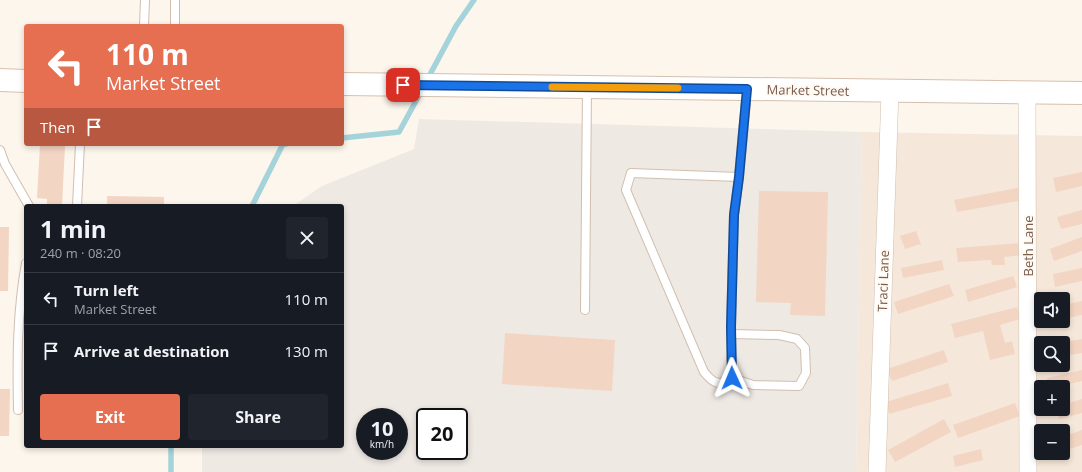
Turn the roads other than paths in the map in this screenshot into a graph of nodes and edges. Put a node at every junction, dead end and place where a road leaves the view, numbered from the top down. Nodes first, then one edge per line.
1 (145, 0) edge
2 (175, 0) edge
3 (144, 24) edge
4 (175, 24) edge
5 (0, 80) edge
6 (24, 81) edge
7 (344, 84) edge
8 (588, 87) junction
9 (747, 89) junction
10 (890, 90) junction
11 (1027, 92) junction
12 (1082, 93) edge
13 (80, 146) edge
14 (0, 150) edge
15 (739, 177) junction
16 (27, 204) edge
17 (77, 204) edge
18 (24, 276) edge
19 (585, 310) dead end
20 (731, 334) junction
21 (732, 378) junction
22 (18, 410) dead end
23 (877, 472) edge
24 (1028, 472) edge

1 - 3 lane
2 - 4 lane
5 - 6 street
7 - 8 street, Market Street
8 - 9 street, Market Street
8 - 19 lane
9 - 10 street, Market Street
9 - 15 lane
10 - 11 street, Market Street
10 - 23 street, Traci Lane
11 - 12 street, Market Street
11 - 24 street, Beth Lane
13 - 17 lane
14 - 16 lane
15 - 20 lane
15 - 21 lane
18 - 22 lane
20 - 21 lane
20 - 21 lane

